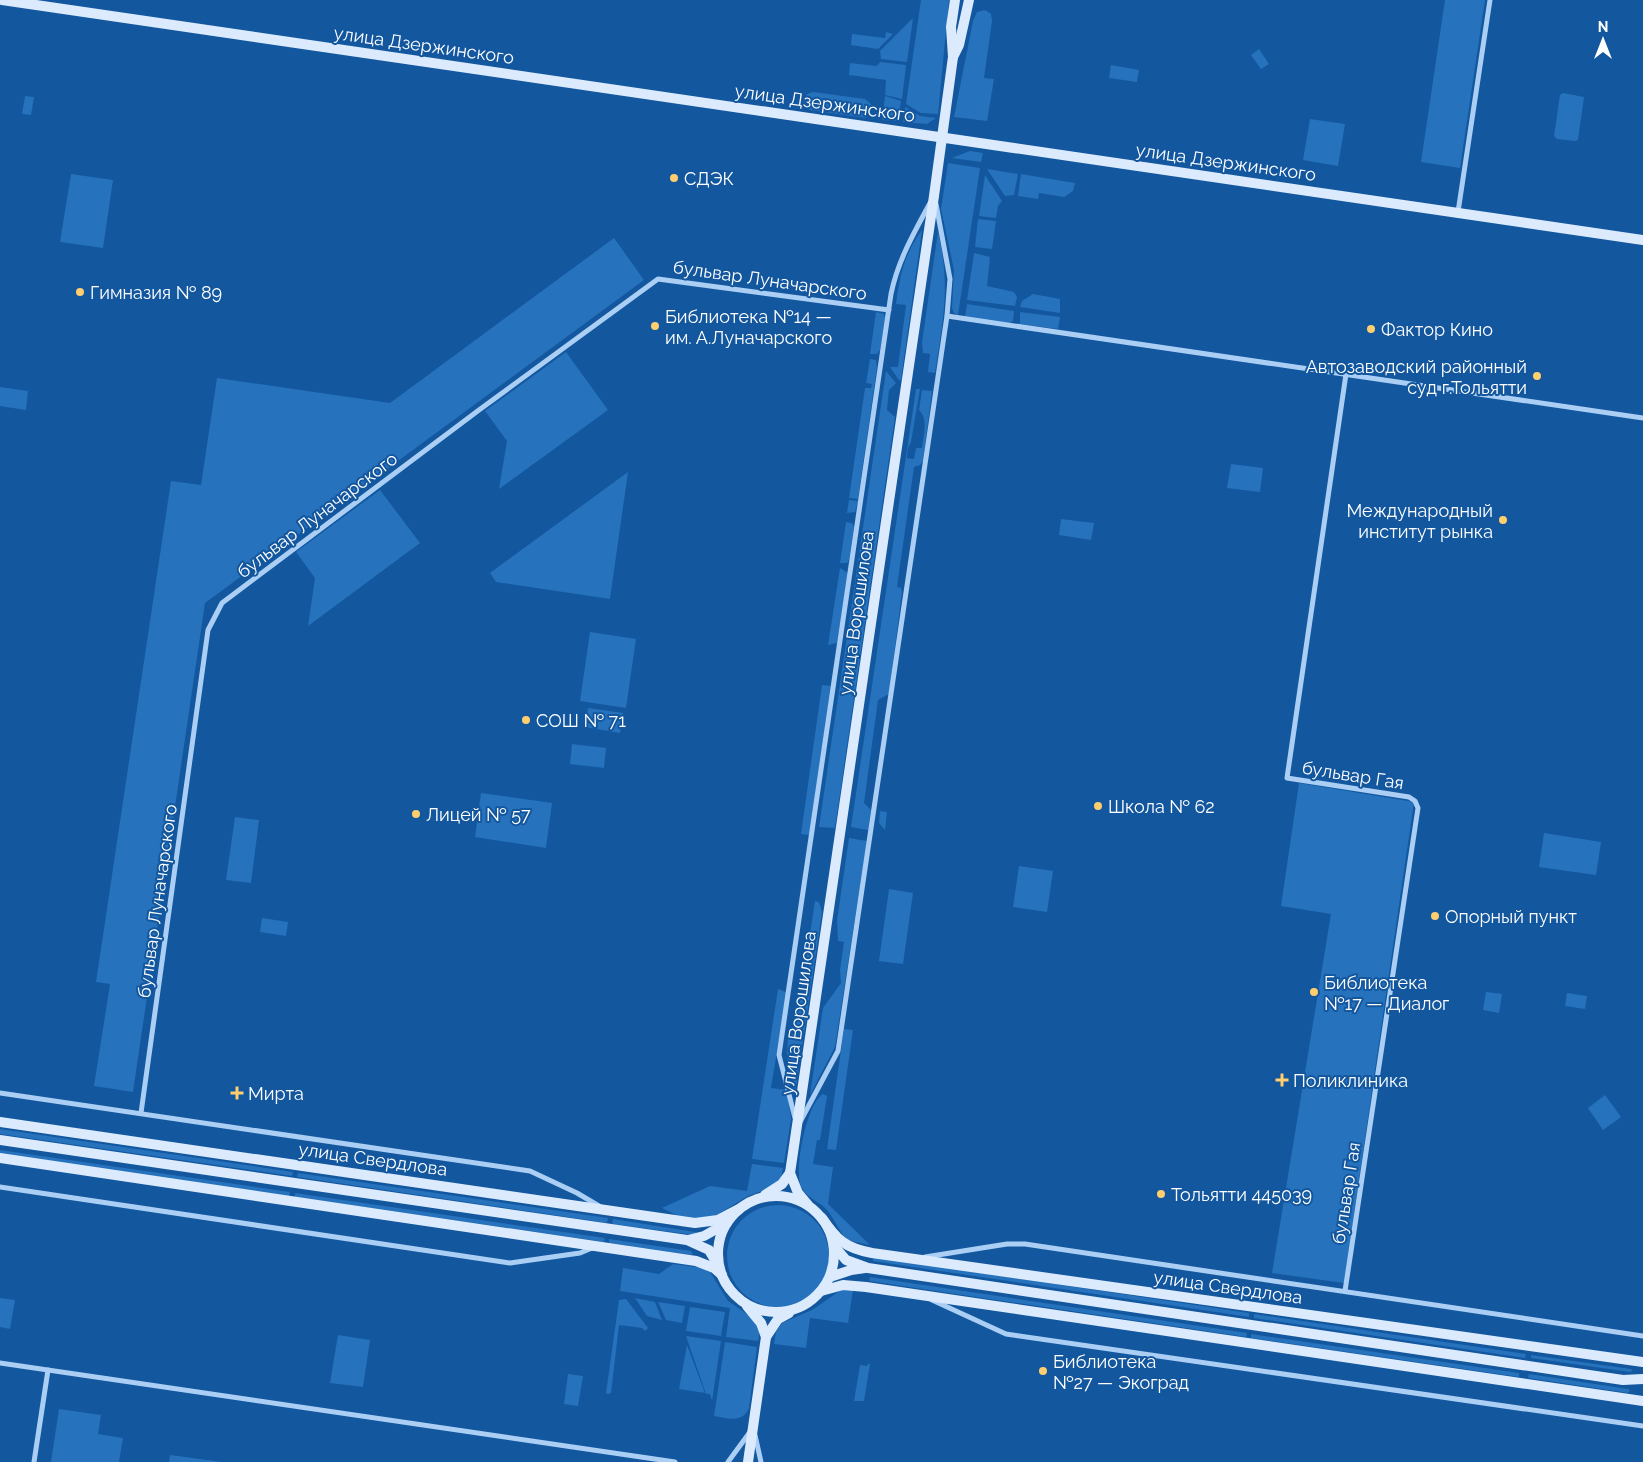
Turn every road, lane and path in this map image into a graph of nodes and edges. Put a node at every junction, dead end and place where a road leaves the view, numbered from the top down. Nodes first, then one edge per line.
1 (2, 0) edge
2 (955, 0) edge
3 (969, 0) edge
4 (1490, 0) edge
5 (953, 57) junction
6 (942, 136) junction
7 (934, 196) junction
8 (1458, 212) junction
9 (1643, 240) edge
10 (889, 310) junction
11 (947, 316) junction
12 (1346, 374) junction
13 (1643, 418) edge
14 (0, 1093) edge
15 (141, 1113) junction
16 (0, 1122) edge
17 (797, 1127) junction
18 (0, 1140) edge
19 (0, 1158) edge
20 (790, 1173) junction
21 (0, 1187) edge
22 (758, 1199) junction
23 (808, 1205) junction
24 (604, 1209) junction
25 (739, 1209) junction
26 (822, 1218) junction
27 (729, 1221) junction
28 (687, 1240) junction
29 (597, 1246) junction
30 (834, 1246) junction
31 (914, 1259) junction
32 (868, 1268) junction
33 (721, 1271) junction
34 (830, 1277) junction
35 (821, 1291) junction
36 (1345, 1291) junction
37 (920, 1294) junction
38 (742, 1301) junction
39 (796, 1308) junction
40 (1643, 1336) edge
41 (766, 1337) junction
42 (1643, 1362) edge
43 (0, 1363) edge
44 (48, 1370) junction
45 (1643, 1379) edge
46 (1623, 1380) junction
47 (1643, 1387) edge
48 (1643, 1401) edge
49 (1643, 1426) edge
50 (753, 1427) junction
51 (34, 1462) edge
52 (675, 1462) edge
53 (728, 1462) edge
54 (748, 1462) edge
55 (762, 1462) edge

1 - 6 main road, улица Дзержинского
2 - 5 main road, улица Ворошилова
3 - 5 main road, улица Ворошилова
4 - 8 street
5 - 6 main road, улица Ворошилова
6 - 7 main road, улица Ворошилова
6 - 8 main road, улица Дзержинского
7 - 10 street
7 - 11 street
7 - 17 main road, улица Ворошилова
8 - 9 main road, улица Дзержинского
10 - 15 street, бульвар Луначарского
10 - 17 street
11 - 12 street
11 - 17 street
12 - 13 street
12 - 36 street, бульвар Гая
14 - 15 street
15 - 24 street
16 - 24 main road, улица Свердлова
17 - 20 main road, улица Ворошилова
18 - 28 main road, улица Свердлова
19 - 29 main road
20 - 22 main road
20 - 23 main road
21 - 29 street
22 - 23 main road
22 - 25 main road
23 - 26 main road
24 - 25 main road, улица Свердлова
25 - 27 main road
26 - 30 main road
26 - 31 main road, улица Свердлова
27 - 28 main road, улица Свердлова
27 - 33 main road
28 - 33 main road, улица Свердлова
29 - 33 main road
30 - 32 main road, улица Свердлова
30 - 34 main road
31 - 36 street
31 - 42 main road, улица Свердлова
32 - 34 main road, улица Свердлова
32 - 46 main road, улица Свердлова
33 - 38 main road
34 - 35 main road
35 - 37 main road
35 - 39 main road
36 - 40 street
37 - 48 main road
37 - 49 street
38 - 39 main road
38 - 41 main road
39 - 41 main road
41 - 50 main road
43 - 44 street
44 - 51 street
44 - 52 street
45 - 46 main road, улица Свердлова
46 - 47 main road, улица Свердлова
50 - 53 street
50 - 54 main road
50 - 55 street

